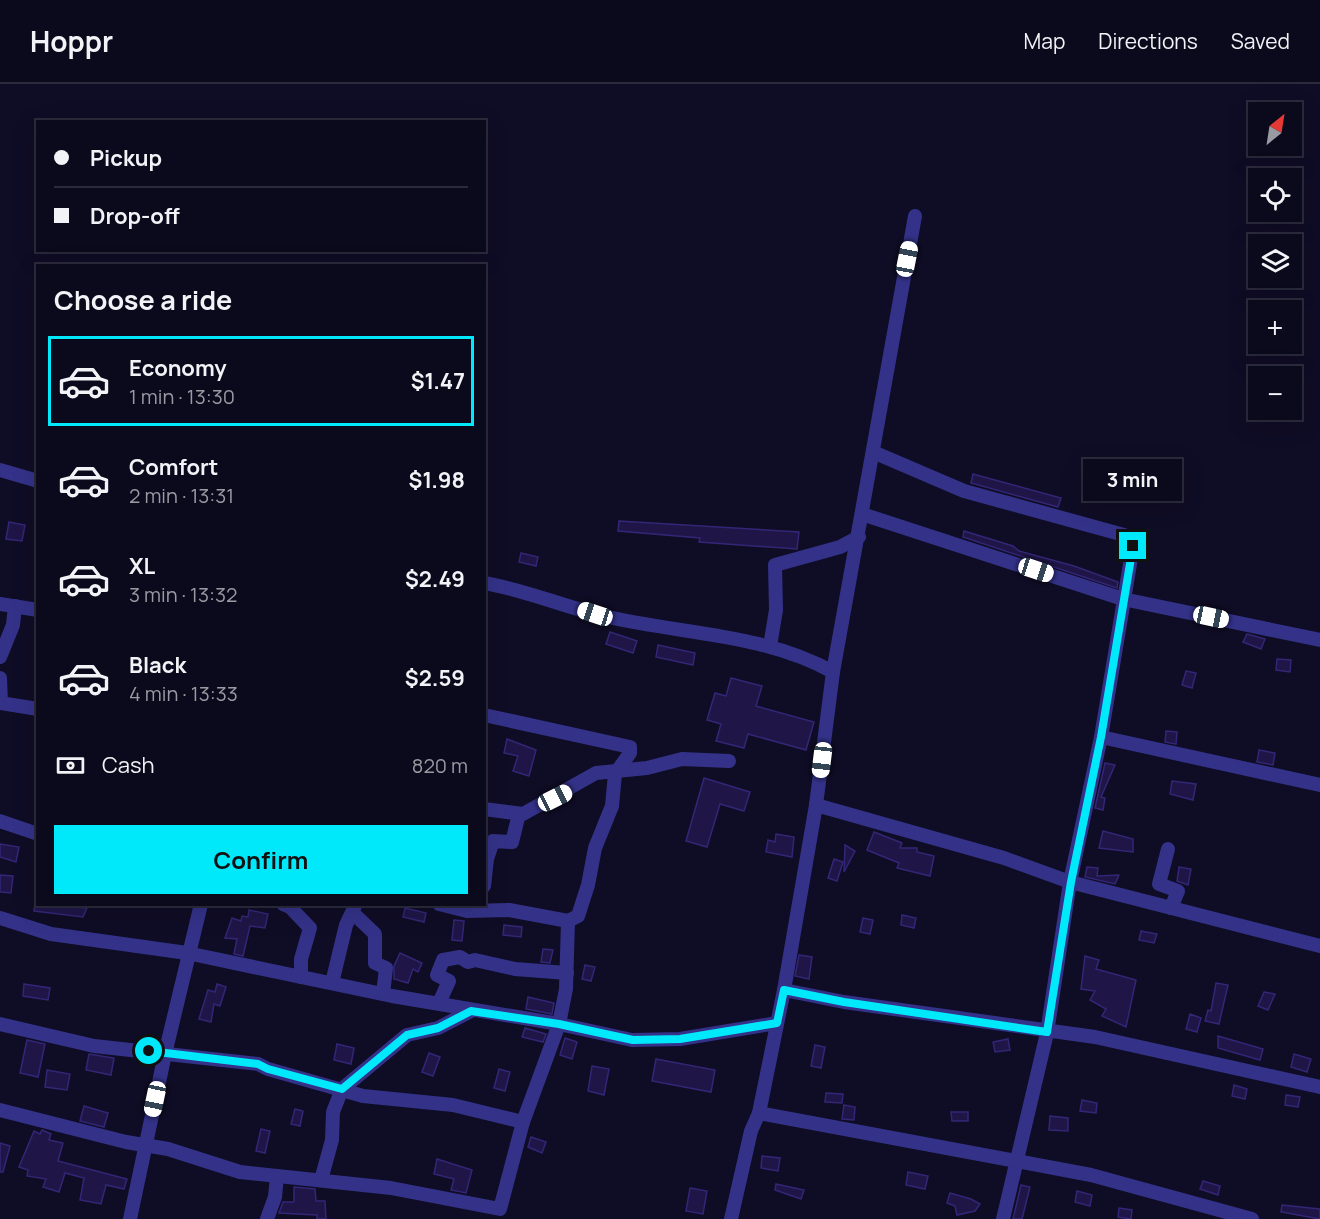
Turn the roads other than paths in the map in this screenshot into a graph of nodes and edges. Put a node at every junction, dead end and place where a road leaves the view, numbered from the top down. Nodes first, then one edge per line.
1 (915, 216) dead end
2 (873, 452) junction
3 (0, 470) edge
4 (36, 480) edge
5 (862, 514) junction
6 (859, 537) junction
7 (486, 583) edge
8 (1124, 599) junction
9 (0, 604) edge
10 (15, 606) junction
11 (36, 610) edge
12 (1320, 640) edge
13 (770, 646) junction
14 (0, 657) edge
15 (833, 672) junction
16 (0, 678) edge
17 (1, 703) edge
18 (36, 709) edge
19 (486, 715) edge
20 (1101, 737) junction
21 (729, 761) dead end
22 (617, 772) junction
23 (1320, 785) edge
24 (816, 805) junction
25 (486, 809) edge
26 (519, 813) junction
27 (0, 821) edge
28 (36, 833) edge
29 (1168, 849) dead end
30 (486, 876) edge
31 (1071, 882) junction
32 (200, 906) edge
33 (288, 906) edge
34 (476, 907) edge
35 (1171, 908) junction
36 (354, 909) edge
37 (0, 918) edge
38 (568, 921) junction
39 (1320, 946) edge
40 (188, 953) junction
41 (567, 973) junction
42 (301, 977) junction
43 (332, 983) junction
44 (784, 990) junction
45 (383, 994) junction
46 (439, 1003) junction
47 (471, 1011) junction
48 (777, 1023) junction
49 (0, 1024) edge
50 (559, 1024) junction
51 (1047, 1032) junction
52 (165, 1054) junction
53 (1320, 1087) edge
54 (342, 1089) junction
55 (0, 1110) edge
56 (759, 1113) junction
57 (523, 1122) junction
58 (145, 1145) junction
59 (1016, 1161) junction
60 (277, 1176) junction
61 (321, 1180) junction
62 (130, 1219) edge
63 (267, 1219) edge
64 (731, 1219) edge
65 (1003, 1219) edge
66 (1251, 1219) edge

1 - 2 street
2 - 5 street
2 - 8 street
3 - 4 street
5 - 6 street
5 - 8 street
6 - 13 street
6 - 15 street
7 - 13 street
8 - 12 street
8 - 20 street
9 - 10 street
10 - 11 street
10 - 14 street
13 - 15 street
15 - 24 street
16 - 17 street
17 - 18 street
19 - 22 street
20 - 23 street
20 - 31 street
21 - 22 street
22 - 26 street
22 - 38 street
24 - 31 street
24 - 44 street
25 - 26 street
26 - 30 street
27 - 28 street
29 - 35 street
31 - 35 street
31 - 51 street
32 - 40 street
33 - 42 street
34 - 38 street
35 - 39 street
36 - 43 street
36 - 45 street
37 - 40 street
38 - 41 street
40 - 42 street
40 - 52 street
41 - 46 street
41 - 50 street
42 - 43 street
43 - 45 street
44 - 48 street
44 - 51 street
45 - 46 street
46 - 47 street
47 - 50 street
47 - 54 street
48 - 50 street
48 - 56 street
49 - 52 street
50 - 57 street
51 - 53 street
51 - 59 street
52 - 54 street
52 - 58 street
54 - 57 street
54 - 61 street
55 - 58 street
56 - 59 street
56 - 64 street
57 - 61 street
58 - 60 street
58 - 62 street
59 - 65 street
59 - 66 street
60 - 61 street
60 - 63 street

